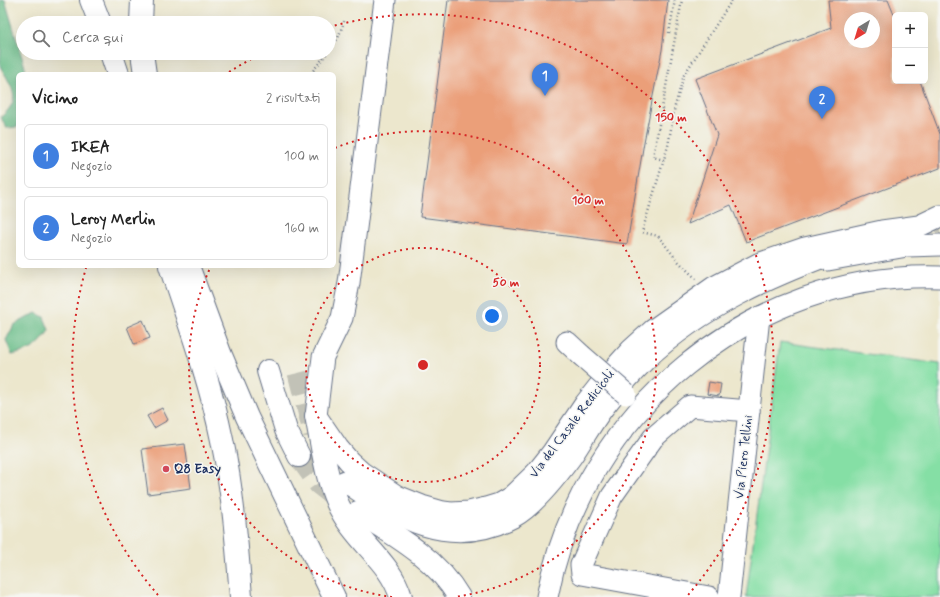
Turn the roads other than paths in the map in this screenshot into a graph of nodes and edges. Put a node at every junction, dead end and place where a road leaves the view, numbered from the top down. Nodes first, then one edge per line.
1 (87, 0) edge
2 (91, 0) edge
3 (142, 0) edge
4 (385, 0) edge
5 (93, 16) edge
6 (97, 16) edge
7 (141, 16) edge
8 (106, 60) edge
9 (113, 60) edge
10 (143, 60) edge
11 (110, 72) edge
12 (117, 72) edge
13 (144, 72) edge
14 (940, 216) edge
15 (940, 244) edge
16 (851, 247) dead end
17 (808, 264) junction
18 (171, 268) edge
19 (189, 268) edge
20 (940, 277) edge
21 (759, 317) junction
22 (574, 349) dead end
23 (268, 371) dead end
24 (642, 408) junction
25 (749, 411) junction
26 (316, 416) junction
27 (299, 456) tunnel mouth
28 (345, 481) tunnel mouth
29 (358, 512) tunnel mouth
30 (241, 597) edge
31 (334, 597) edge
32 (401, 597) edge
33 (459, 597) edge
34 (547, 597) edge
35 (709, 597) edge
36 (729, 597) edge

1 - 5 highway
2 - 6 highway
3 - 7 highway
4 - 26 street
8 - 11 highway
9 - 12 highway
10 - 13 highway
14 - 26 street, Via del Casale Redicicoli
15 - 17 street
16 - 17 street
17 - 28 street
18 - 30 highway
19 - 31 highway
20 - 21 street
21 - 24 street
21 - 25 street, Via Piero Tellini
22 - 24 street, bridge
23 - 27 highway
24 - 34 street
25 - 35 street
25 - 36 street, Via Piero Tellini
26 - 32 highway
29 - 33 highway

